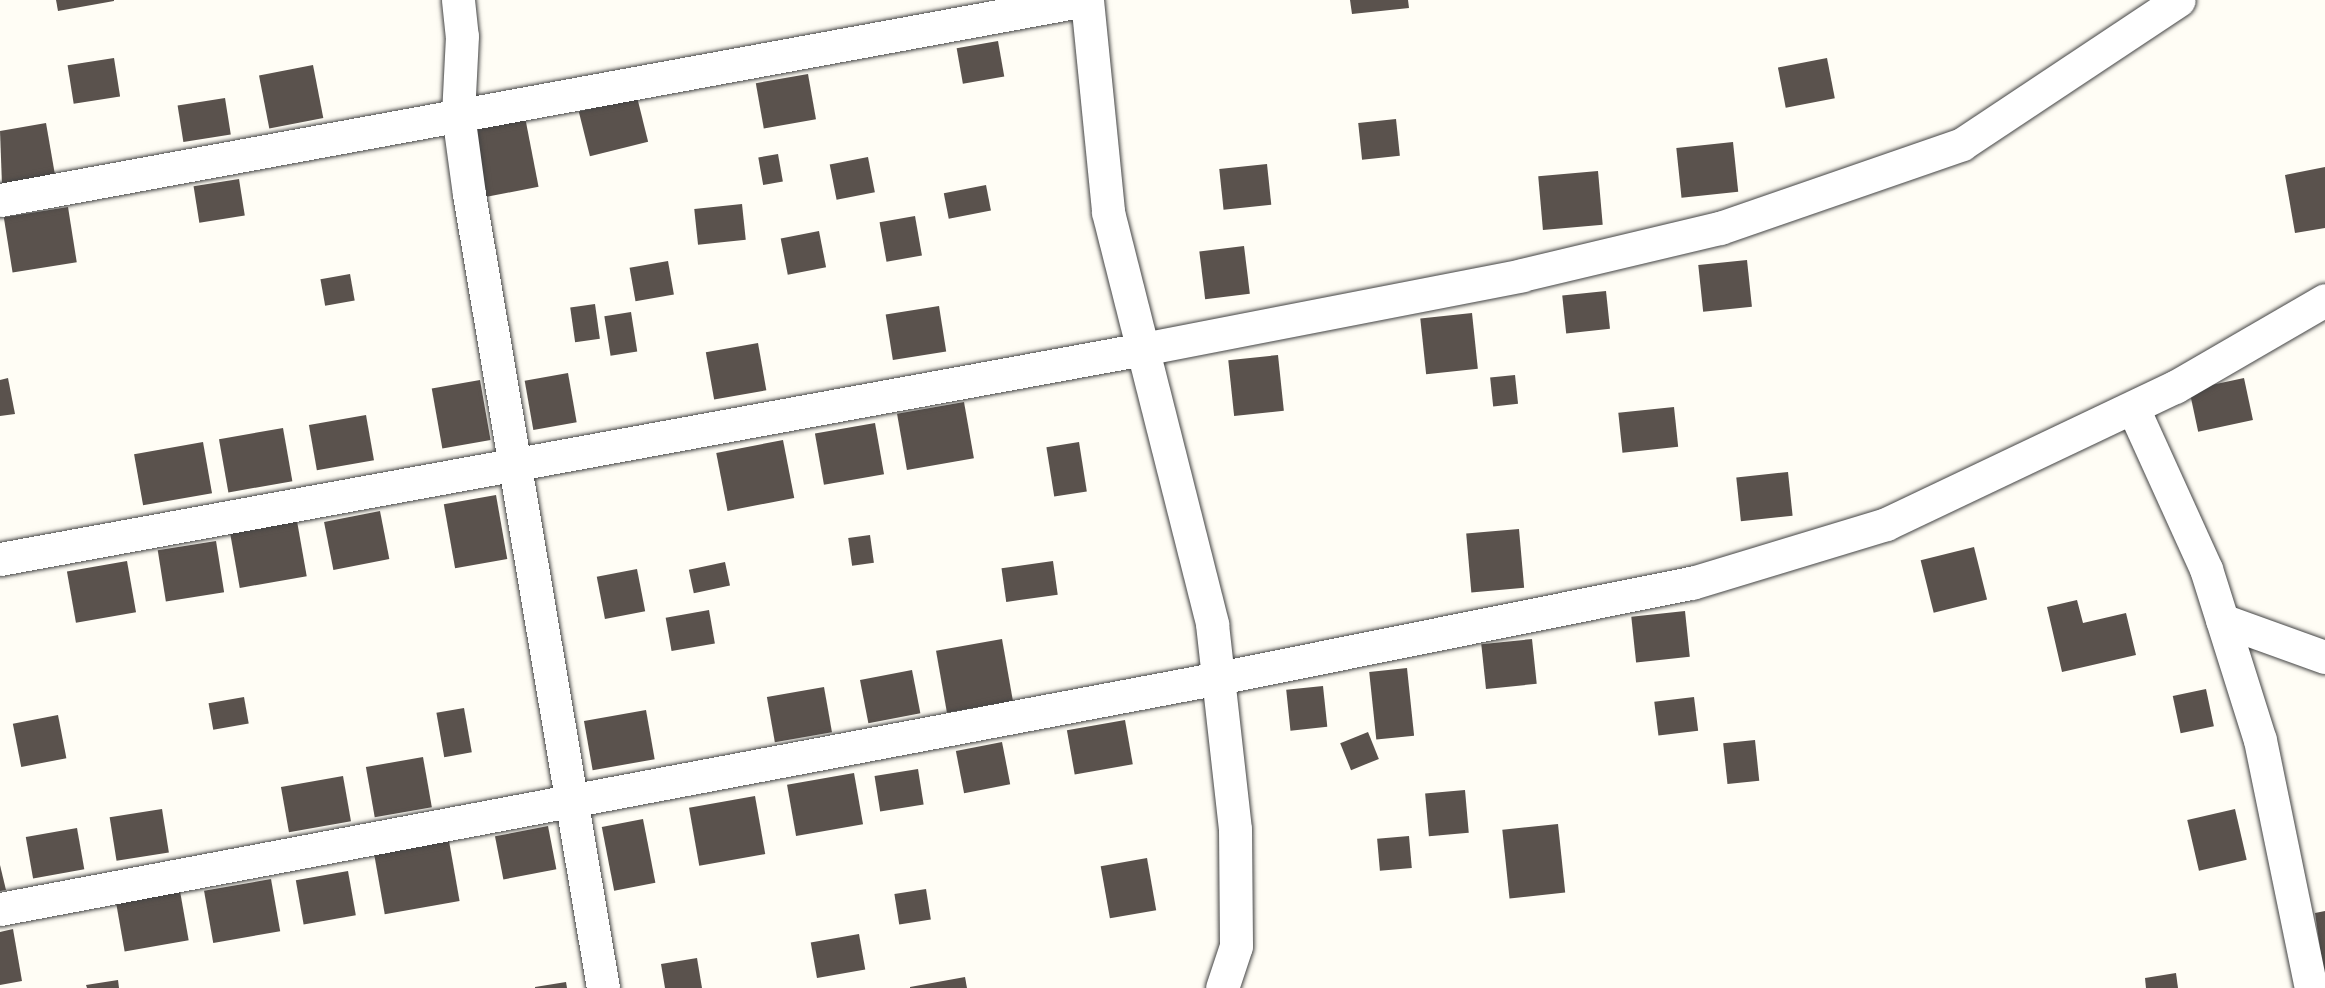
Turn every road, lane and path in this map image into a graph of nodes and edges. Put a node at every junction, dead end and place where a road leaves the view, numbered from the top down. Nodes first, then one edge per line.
1 (458, 0) edge
2 (1086, 0) edge
3 (2179, 0) edge
4 (458, 114) junction
5 (0, 200) edge
6 (2325, 300) edge
7 (1143, 349) junction
8 (2133, 408) junction
9 (514, 467) junction
10 (0, 559) edge
11 (2222, 620) junction
12 (2325, 657) edge
13 (1219, 678) junction
14 (570, 798) junction
15 (0, 909) edge
16 (603, 988) edge
17 (1222, 988) edge
18 (2311, 988) edge

1 - 4 street
2 - 4 street
2 - 7 street
3 - 7 street
4 - 5 street
4 - 9 street
6 - 8 street
7 - 9 street
7 - 13 street
8 - 11 street
8 - 13 street
9 - 10 street
9 - 14 street
11 - 12 street
11 - 18 street
13 - 14 street
13 - 17 street
14 - 15 street
14 - 16 street

